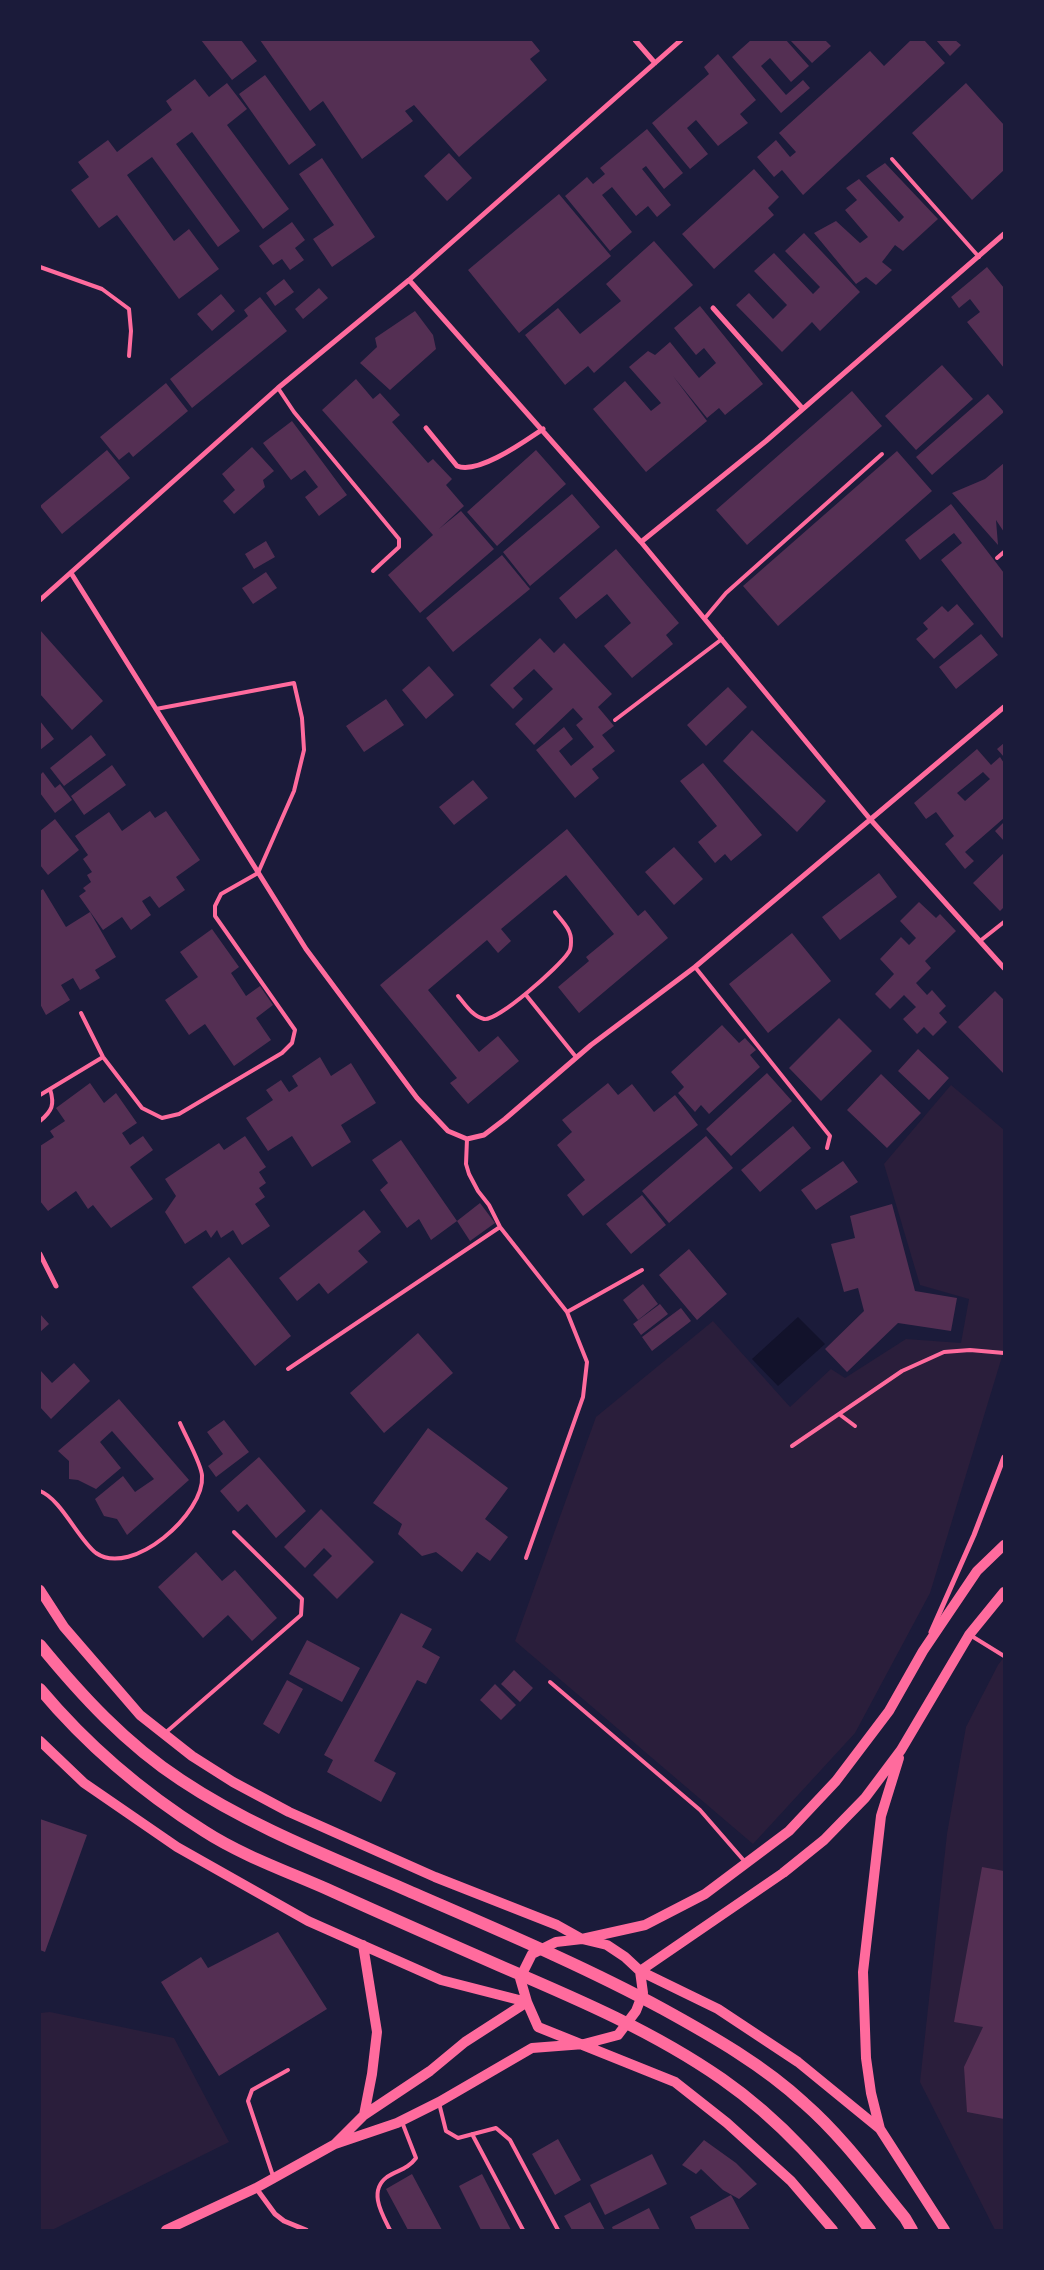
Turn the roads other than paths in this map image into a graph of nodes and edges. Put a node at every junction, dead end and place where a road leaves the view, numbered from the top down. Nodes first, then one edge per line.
1 (635, 40) edge
2 (681, 40) edge
3 (655, 63) junction
4 (892, 159) dead end
5 (1004, 234) edge
6 (979, 256) junction
7 (40, 267) edge
8 (409, 280) junction
9 (713, 308) dead end
10 (129, 356) dead end
11 (278, 388) junction
12 (803, 409) junction
13 (426, 428) dead end
14 (543, 429) junction
15 (882, 454) dead end
16 (641, 542) junction
17 (1004, 552) edge
18 (997, 558) dead end
19 (373, 571) dead end
20 (70, 573) junction
21 (40, 600) edge
22 (705, 618) junction
23 (722, 640) junction
24 (1004, 707) edge
25 (156, 709) junction
26 (615, 720) dead end
27 (870, 819) junction
28 (258, 874) junction
29 (555, 912) dead end
30 (1004, 922) edge
31 (980, 941) junction
32 (695, 967) junction
33 (1004, 968) edge
34 (526, 995) junction
35 (458, 996) dead end
36 (81, 1014) dead end
37 (103, 1057) junction
38 (576, 1057) junction
39 (50, 1089) junction
40 (40, 1095) edge
41 (40, 1121) edge
42 (467, 1139) junction
43 (827, 1148) dead end
44 (500, 1226) junction
45 (40, 1254) edge
46 (642, 1270) dead end
47 (56, 1286) dead end
48 (567, 1312) junction
49 (1004, 1353) edge
50 (288, 1368) dead end
51 (839, 1414) junction
52 (180, 1423) dead end
53 (856, 1426) dead end
54 (792, 1446) dead end
55 (1004, 1457) edge
56 (1002, 1469) edge
57 (40, 1490) edge
58 (234, 1532) dead end
59 (1004, 1545) edge
60 (526, 1558) dead end
61 (40, 1590) edge
62 (1004, 1592) edge
63 (969, 1635) junction
64 (40, 1644) edge
65 (923, 1651) junction
66 (1004, 1656) edge
67 (550, 1682) dead end
68 (40, 1689) edge
69 (164, 1734) junction
70 (40, 1740) edge
71 (901, 1750) junction
72 (746, 1863) junction
73 (582, 1939) junction
74 (363, 1945) junction
75 (640, 1972) junction
76 (527, 2002) junction
77 (584, 2044) junction
78 (288, 2070) dead end
79 (439, 2102) junction
80 (364, 2115) junction
81 (401, 2120) junction
82 (880, 2129) junction
83 (472, 2134) junction
84 (336, 2144) junction
85 (274, 2178) junction
86 (256, 2188) junction
87 (172, 2229) edge
88 (306, 2230) edge
89 (390, 2230) edge
90 (523, 2230) edge
91 (558, 2230) edge
92 (832, 2230) edge
93 (870, 2230) edge
94 (912, 2230) edge
95 (945, 2230) edge

1 - 3 street
2 - 3 street
3 - 8 street
4 - 6 lane
5 - 6 street
6 - 12 street
7 - 10 lane
8 - 11 street
8 - 14 street
9 - 12 street
11 - 19 lane
11 - 20 street
12 - 16 street
13 - 14 street
14 - 16 street
15 - 22 lane
16 - 22 street
17 - 18 lane
20 - 21 street
20 - 25 street
22 - 23 street
23 - 26 lane
23 - 27 street
24 - 27 street
25 - 28 street
25 - 28 lane
27 - 31 street
27 - 32 street
28 - 37 lane
28 - 42 street
29 - 34 lane
30 - 31 lane
31 - 33 street
32 - 38 street
32 - 43 lane
34 - 35 lane
34 - 38 lane
36 - 37 lane
37 - 39 lane
38 - 42 street
39 - 40 lane
39 - 41 lane
42 - 44 lane
44 - 48 lane
44 - 50 lane
45 - 47 street
46 - 48 lane
48 - 60 lane
49 - 51 lane
51 - 53 lane
51 - 54 lane
52 - 57 lane
55 - 56 street
56 - 65 street
58 - 69 lane
59 - 65 main road
61 - 69 main road
62 - 63 main road
63 - 66 lane
63 - 71 main road
64 - 94 main road
65 - 72 main road
67 - 72 lane
68 - 93 main road
69 - 73 main road
70 - 74 main road
71 - 75 main road
71 - 82 main road
72 - 73 main road
73 - 75 main road
73 - 76 main road
74 - 76 main road
74 - 80 main road
75 - 77 main road
75 - 82 main road
76 - 77 main road
76 - 80 main road
77 - 79 main road
77 - 92 main road
78 - 85 lane
79 - 81 main road
79 - 83 lane
80 - 84 main road
81 - 84 main road
81 - 89 lane
82 - 95 main road
83 - 90 lane
83 - 91 lane
84 - 85 main road
85 - 86 main road
86 - 87 main road
86 - 88 street

